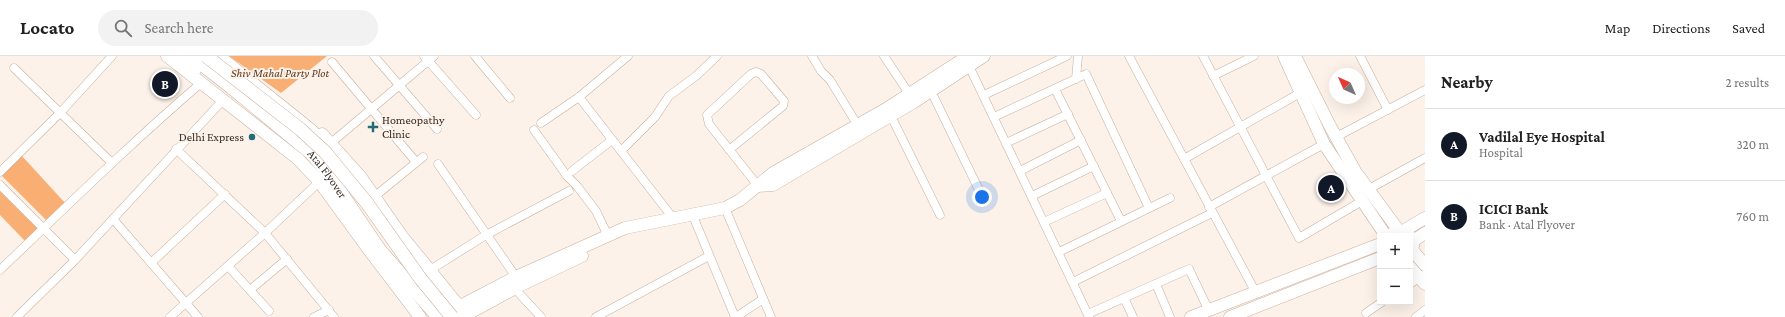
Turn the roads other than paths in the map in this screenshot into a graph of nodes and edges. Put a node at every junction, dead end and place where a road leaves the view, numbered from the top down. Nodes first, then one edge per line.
1 (112, 56) edge
2 (168, 56) edge
3 (178, 56) edge
4 (191, 56) edge
5 (206, 56) edge
6 (218, 56) edge
7 (224, 56) edge
8 (374, 56) edge
9 (475, 56) edge
10 (628, 56) edge
11 (717, 56) edge
12 (812, 56) edge
13 (884, 56) edge
14 (984, 56) edge
15 (1067, 56) edge
16 (1078, 56) edge
17 (1129, 56) edge
18 (1203, 56) edge
19 (1254, 56) edge
20 (1284, 56) edge
21 (1295, 56) edge
22 (1360, 56) edge
23 (429, 58) edge
24 (968, 61) edge
25 (332, 62) dead end
26 (14, 68) dead end
27 (1213, 76) junction
28 (1076, 79) junction
29 (201, 83) junction
30 (399, 86) junction
31 (1055, 89) junction
32 (1425, 90) edge
33 (931, 91) junction
34 (1300, 93) junction
35 (984, 95) junction
36 (579, 97) junction
37 (510, 98) dead end
38 (912, 98) junction
39 (223, 100) junction
40 (371, 110) junction
41 (1388, 110) junction
42 (60, 113) junction
43 (1068, 114) junction
44 (476, 115) dead end
45 (891, 116) junction
46 (994, 117) junction
47 (541, 123) dead end
48 (1240, 127) junction
49 (437, 129) dead end
50 (860, 129) junction
51 (534, 130) dead end
52 (1336, 138) junction
53 (612, 140) junction
54 (1081, 140) junction
55 (331, 143) junction
56 (1006, 143) junction
57 (1324, 144) junction
58 (176, 149) junction
59 (730, 150) junction
60 (621, 151) junction
61 (423, 157) dead end
62 (1425, 158) edge
63 (1184, 159) junction
64 (416, 162) junction
65 (112, 163) junction
66 (438, 164) dead end
67 (1094, 166) junction
68 (572, 171) dead end
69 (1020, 171) junction
70 (0, 172) edge
71 (327, 172) junction
72 (1266, 177) junction
73 (0, 185) edge
74 (758, 186) junction
75 (1369, 190) junction
76 (569, 191) dead end
77 (1107, 193) junction
78 (225, 194) junction
79 (981, 194) dead end
80 (1032, 196) junction
81 (374, 197) junction
82 (1170, 198) dead end
83 (1362, 201) junction
84 (725, 208) junction
85 (1149, 208) junction
86 (1211, 210) junction
87 (940, 215) dead end
88 (693, 216) junction
89 (673, 218) junction
90 (1425, 218) edge
91 (113, 219) junction
92 (1121, 221) junction
93 (1044, 222) junction
94 (648, 224) junction
95 (44, 229) junction
96 (265, 233) junction
97 (1393, 233) edge
98 (1393, 233) edge
99 (1396, 233) edge
100 (1425, 233) edge
101 (486, 235) junction
102 (608, 236) junction
103 (1377, 245) edge
104 (1413, 247) edge
105 (1413, 249) edge
106 (1058, 252) junction
107 (709, 256) junction
108 (286, 259) junction
109 (1377, 259) edge
110 (75, 260) junction
111 (151, 263) junction
112 (1425, 265) edge
113 (228, 266) junction
114 (1412, 269) edge
115 (0, 270) edge
116 (430, 270) junction
117 (400, 273) junction
118 (1420, 280) edge
119 (1073, 282) junction
120 (517, 284) junction
121 (1156, 284) junction
122 (250, 290) junction
123 (1256, 293) junction
124 (1124, 298) junction
125 (763, 299) junction
126 (186, 303) junction
127 (1378, 305) edge
128 (1425, 310) edge
129 (269, 311) dead end
130 (1209, 311) junction
131 (1366, 313) dead end
132 (332, 314) edge
133 (464, 315) edge
134 (1089, 315) edge
135 (1244, 315) edge
136 (17, 317) edge
137 (170, 317) edge
138 (198, 317) edge
139 (314, 317) edge
140 (420, 317) edge
141 (430, 317) edge
142 (439, 317) edge
143 (541, 317) edge
144 (596, 317) edge
145 (735, 317) edge
146 (771, 317) edge
147 (1133, 317) edge
148 (1170, 317) edge
149 (1191, 317) edge
150 (1230, 317) edge
151 (1416, 317) edge

1 - 42 street
2 - 29 street
3 - 71 main road
4 - 71 main road, Atal Flyover
5 - 71 main road, Atal Flyover, bridge
6 - 71 main road
7 - 55 street
8 - 30 street
9 - 37 street
10 - 36 street
11 - 60 street
12 - 50 street
13 - 38 street
14 - 24 street
15 - 35 street
16 - 28 street
17 - 63 street
18 - 27 street
19 - 27 street
20 - 34 street
21 - 52 street
22 - 41 street
23 - 30 street
23 - 44 street
24 - 33 street
24 - 35 street
24 - 38 street
25 - 40 street
26 - 42 street
27 - 48 street
28 - 31 street
28 - 85 street
29 - 39 street
29 - 65 street
30 - 40 street
30 - 49 street
31 - 43 street
31 - 46 street
32 - 41 street
33 - 38 street
33 - 79 street
34 - 48 street
34 - 57 street
35 - 46 street
36 - 47 street
36 - 53 street
38 - 45 street
38 - 50 street
39 - 58 street
39 - 71 street
40 - 55 street
40 - 64 street
41 - 52 street
42 - 65 street
42 - 70 street
43 - 54 street
43 - 56 street
45 - 50 street
45 - 87 street
46 - 56 street
48 - 63 street
48 - 72 street
50 - 74 street
51 - 102 street
52 - 75 street
53 - 60 street
53 - 68 street
54 - 67 street
54 - 69 street
55 - 81 street
56 - 69 street
57 - 72 street
57 - 83 street
58 - 78 street
58 - 91 street
59 - 59 street
59 - 74 street
60 - 89 street
61 - 64 street
62 - 75 street
63 - 86 street
64 - 81 street
65 - 95 street
66 - 101 street
67 - 77 street
67 - 80 street
69 - 80 street
71 - 96 street
71 - 117 main road, Atal Flyover
71 - 133 main road, Atal Flyover, bridge
71 - 140 street
72 - 83 street
72 - 86 street
73 - 95 street
74 - 84 street
75 - 97 street
76 - 101 street
77 - 92 street
77 - 93 street
78 - 96 street
78 - 111 street
80 - 93 street
81 - 116 street
82 - 85 street
83 - 98 street
84 - 88 street
84 - 125 street
85 - 92 street
86 - 119 street
86 - 123 street
88 - 89 street
88 - 107 street
89 - 94 street
90 - 99 street
91 - 110 street
91 - 111 street
92 - 106 street
93 - 106 street
94 - 102 street
94 - 120 street
95 - 110 street
95 - 115 street
96 - 108 street
96 - 113 street
100 - 104 street
101 - 116 street
101 - 120 street
102 - 120 street
103 - 123 street
105 - 112 street
106 - 119 street
107 - 144 street
107 - 145 street
108 - 122 street
108 - 132 street
109 - 135 street
110 - 136 street
111 - 126 street
113 - 122 street
113 - 126 street
114 - 118 street
116 - 133 street
117 - 141 main road
117 - 142 main road, Atal Flyover
119 - 134 street
120 - 133 street
120 - 143 street
121 - 124 street
121 - 130 street
121 - 148 street
122 - 129 street
123 - 130 street
124 - 134 street
124 - 147 street
125 - 145 street
125 - 146 street
126 - 137 street
126 - 138 street
127 - 131 street
128 - 151 street
130 - 149 street
132 - 139 street
133 - 142 street
135 - 150 street

